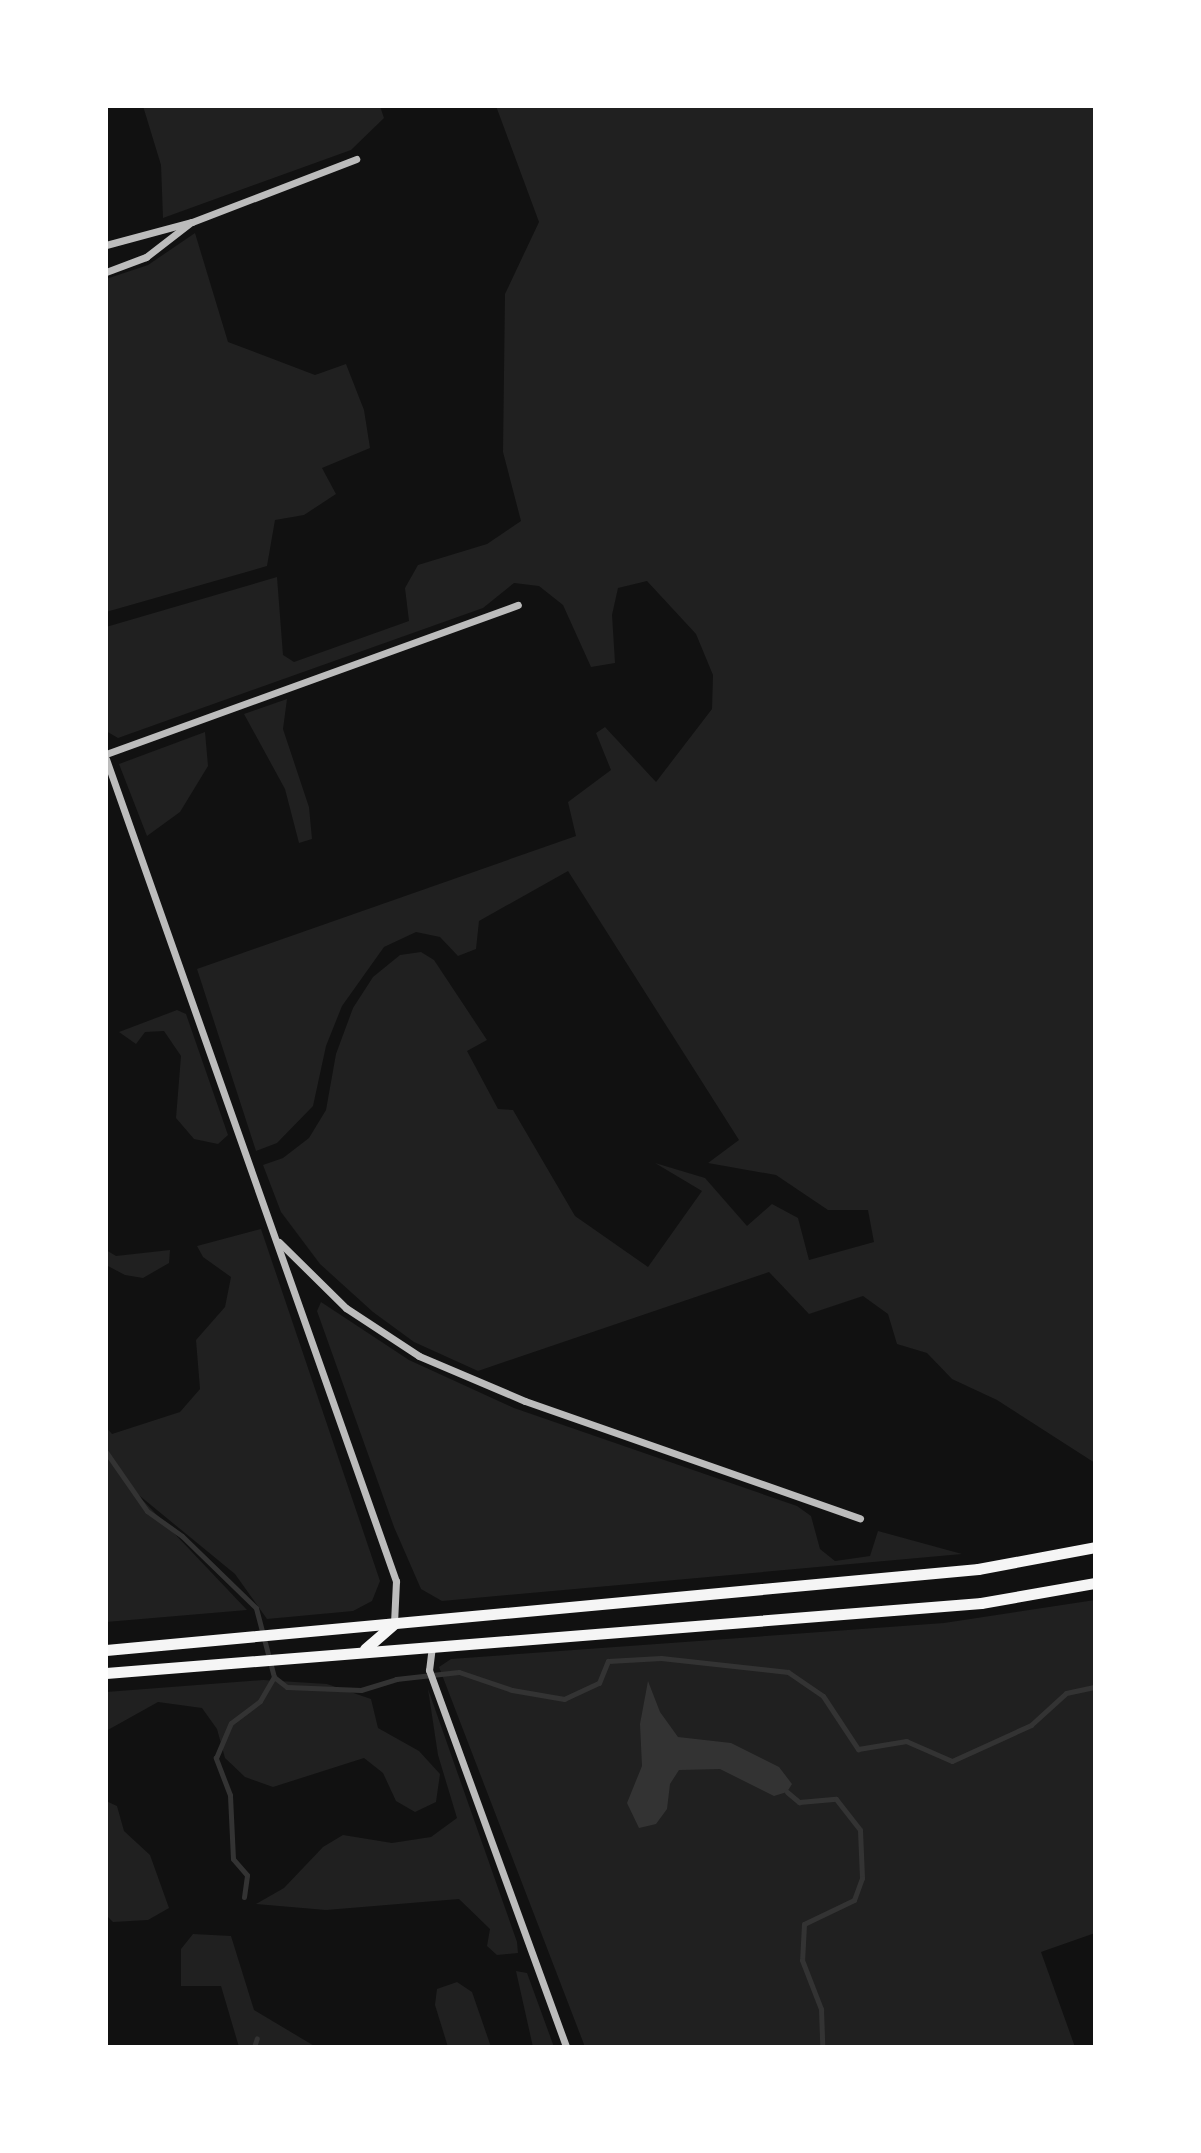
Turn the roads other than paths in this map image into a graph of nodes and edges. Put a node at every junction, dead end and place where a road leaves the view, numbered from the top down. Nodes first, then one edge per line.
1 (356, 159) dead end
2 (192, 222) junction
3 (106, 245) edge
4 (106, 272) edge
5 (518, 605) dead end
6 (106, 756) edge
7 (278, 1241) junction
8 (860, 1518) dead end
9 (1095, 1547) edge
10 (1095, 1583) edge
11 (456, 1619) junction
12 (394, 1624) junction
13 (433, 1644) junction
14 (106, 1650) edge
15 (364, 1650) junction
16 (106, 1673) edge
17 (566, 2047) edge

1 - 2 street
2 - 3 street
2 - 4 street
5 - 6 street
6 - 7 street
7 - 8 street
7 - 12 street
9 - 11 main road
10 - 13 main road
11 - 12 main road
11 - 13 main road
12 - 14 main road
12 - 15 main road
13 - 15 main road
13 - 17 street
15 - 16 main road

